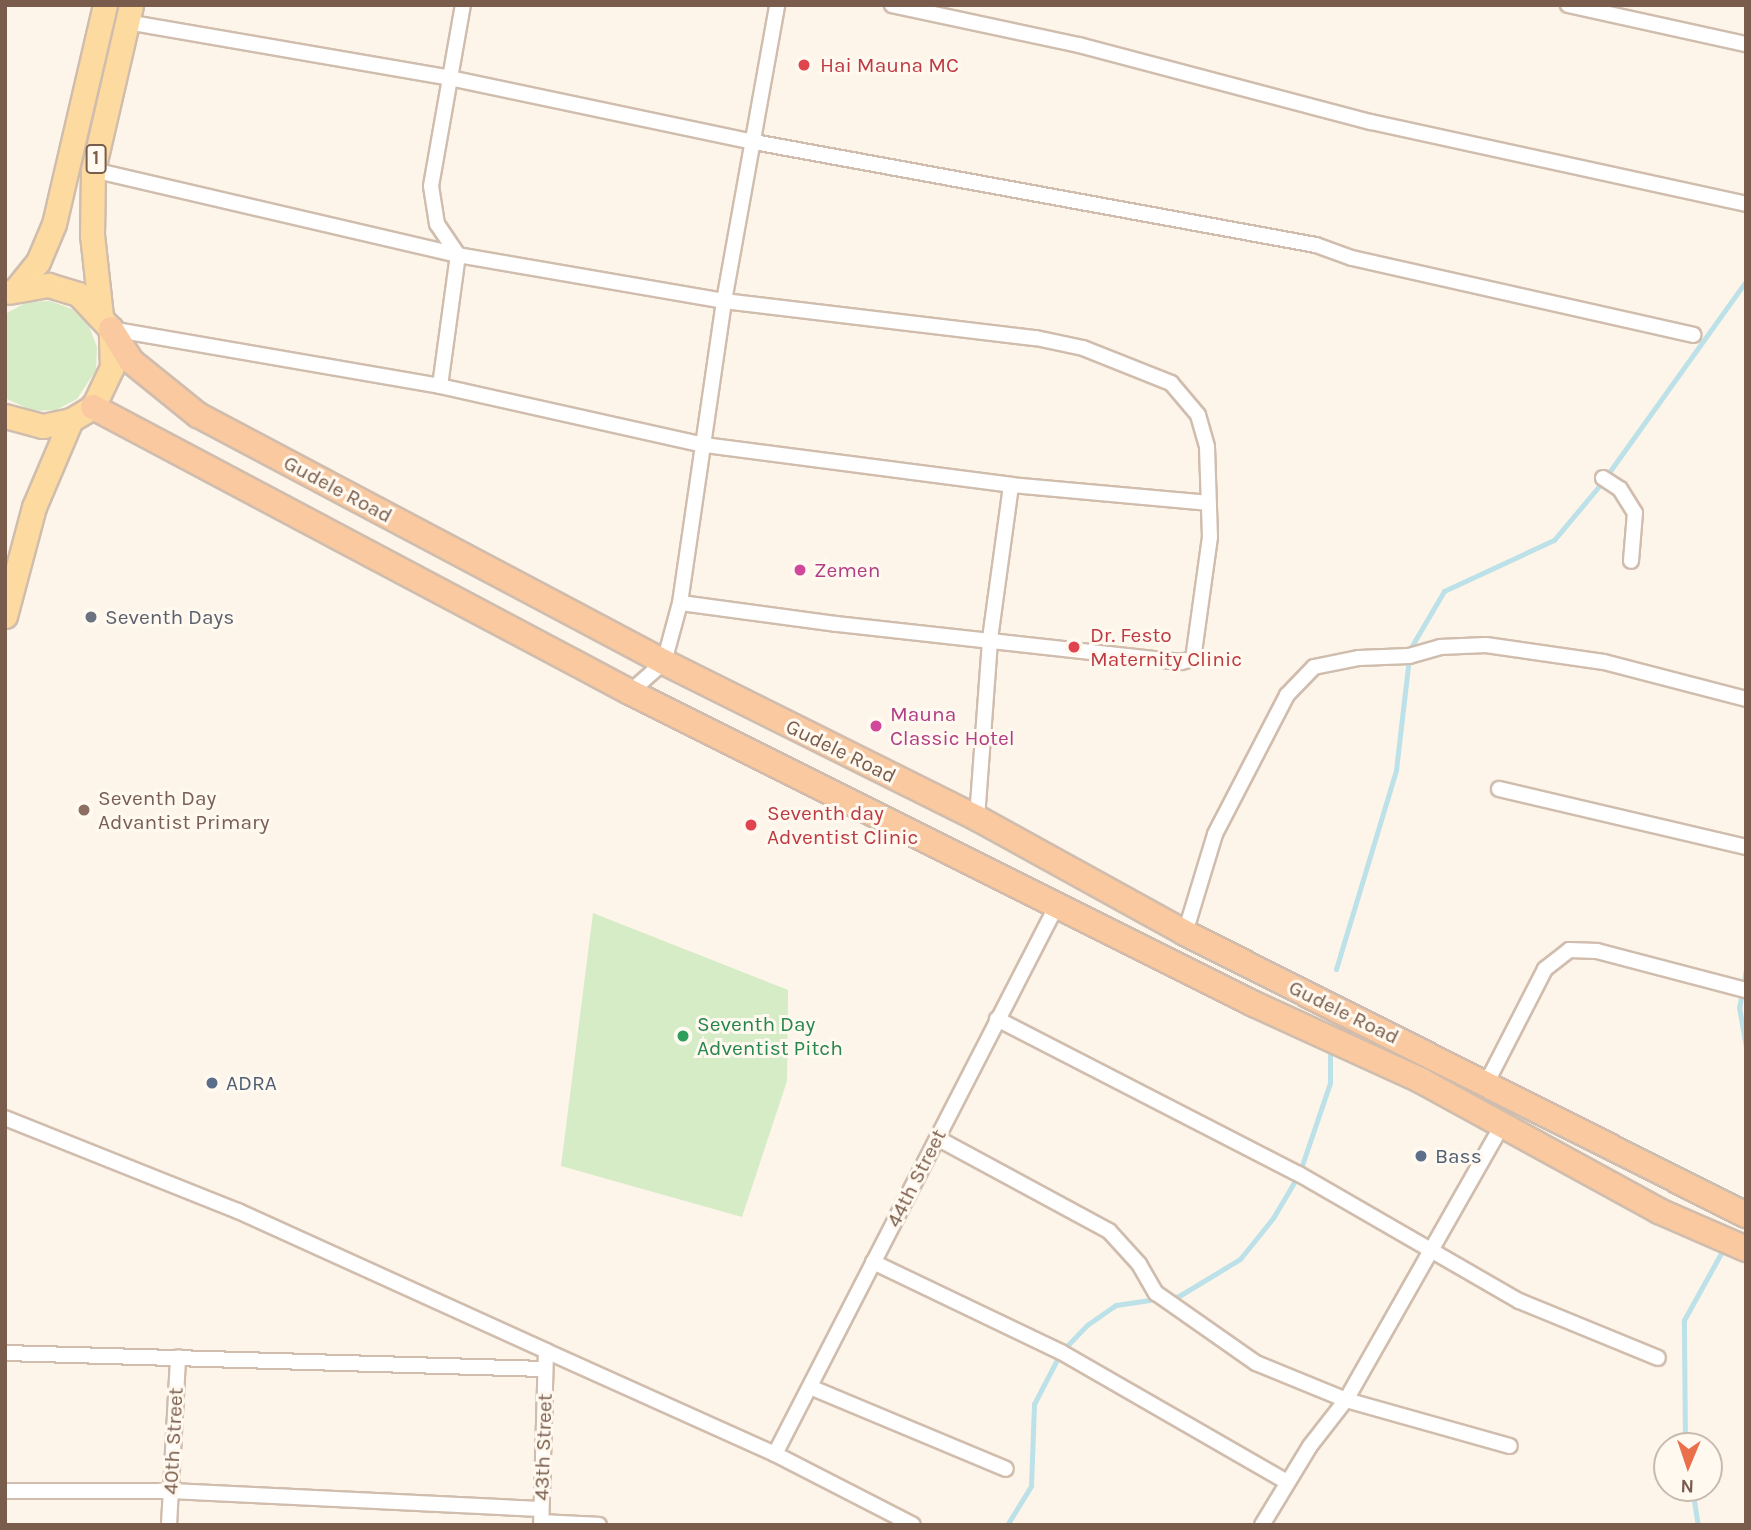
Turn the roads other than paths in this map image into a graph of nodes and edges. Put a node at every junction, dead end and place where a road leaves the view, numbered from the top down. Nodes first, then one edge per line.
1 (105, 5) edge
2 (463, 5) edge
3 (777, 5) edge
4 (892, 5) edge
5 (1568, 5) edge
6 (129, 13) edge
7 (1746, 44) edge
8 (450, 78) junction
9 (754, 142) junction
10 (93, 170) junction
11 (1746, 204) edge
12 (458, 255) junction
13 (9, 292) edge
14 (724, 301) junction
15 (106, 323) junction
16 (1693, 335) dead end
17 (440, 386) junction
18 (93, 407) junction
19 (5, 416) edge
20 (71, 420) junction
21 (705, 445) junction
22 (1603, 478) dead end
23 (1011, 485) junction
24 (1208, 503) junction
25 (1631, 561) dead end
26 (680, 603) junction
27 (5, 616) edge
28 (990, 639) junction
29 (664, 662) junction
30 (630, 692) junction
31 (1746, 699) edge
32 (1499, 789) dead end
33 (977, 818) junction
34 (1746, 847) edge
35 (1058, 903) junction
36 (1185, 933) junction
37 (1746, 990) edge
38 (997, 1019) junction
39 (1487, 1082) junction
40 (5, 1118) edge
41 (1502, 1125) junction
42 (937, 1138) junction
43 (1746, 1214) edge
44 (1746, 1249) edge
45 (1432, 1251) junction
46 (873, 1262) junction
47 (546, 1351) junction
48 (5, 1353) edge
49 (178, 1357) junction
50 (1658, 1358) dead end
51 (545, 1369) junction
52 (810, 1387) junction
53 (1346, 1400) junction
54 (1510, 1446) dead end
55 (775, 1454) junction
56 (1006, 1469) dead end
57 (1287, 1482) junction
58 (5, 1491) edge
59 (170, 1491) junction
60 (541, 1519) edge
61 (169, 1525) edge
62 (599, 1525) edge
63 (911, 1525) edge
64 (1262, 1525) edge

1 - 13 main road, 1
2 - 8 street
3 - 9 street
4 - 11 street
5 - 7 street
6 - 8 street
6 - 10 main road, 1
8 - 9 street
8 - 12 street
9 - 14 street
9 - 16 street
10 - 12 street
10 - 15 main road, 1
12 - 14 street
12 - 17 street
13 - 15 main road, 1
14 - 21 street
14 - 24 street
15 - 17 street
15 - 18 main road, 1
15 - 29 highway, Gudele Road
17 - 21 street
18 - 20 main road
18 - 30 highway, Gudele Road
19 - 20 main road
20 - 27 main road
21 - 23 street
21 - 26 street
22 - 25 street
23 - 24 street
23 - 28 street
24 - 28 street
26 - 28 street
26 - 29 street
28 - 33 street
29 - 30 street
29 - 33 highway, Gudele Road
30 - 35 highway, Gudele Road
31 - 36 street
32 - 34 street
33 - 36 highway, Gudele Road
35 - 38 street, 44th Street
35 - 41 highway, Gudele Road
36 - 39 highway, Gudele Road
37 - 39 street
38 - 42 street, 44th Street
38 - 45 street
39 - 43 highway, Gudele Road
40 - 47 street
41 - 44 highway, Gudele Road
41 - 45 street
42 - 46 street, 44th Street
42 - 53 street
45 - 50 street
45 - 53 street
46 - 52 street, 44th Street
46 - 57 street
47 - 51 street, 43th Street
47 - 55 street
48 - 49 street
49 - 51 street
49 - 59 street, 40th Street
51 - 60 street, 43th Street
52 - 55 street, 44th Street
52 - 56 street
53 - 54 street
53 - 57 street
55 - 63 street
57 - 64 street
58 - 59 street
59 - 60 street
59 - 61 street, 40th Street
60 - 62 street

